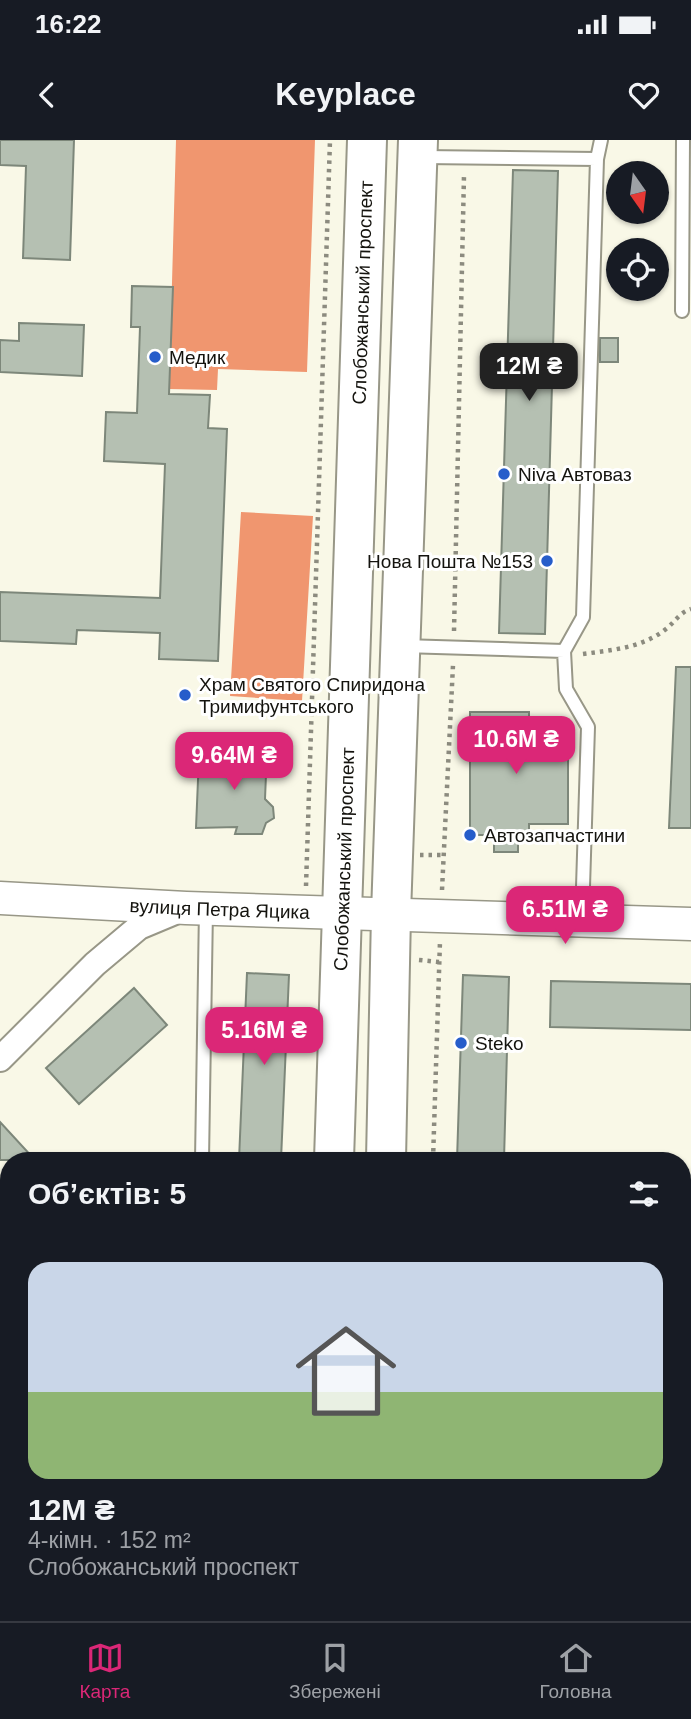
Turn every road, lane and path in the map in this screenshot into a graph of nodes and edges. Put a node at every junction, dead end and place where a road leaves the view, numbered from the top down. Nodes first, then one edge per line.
1 (330, 140) edge
2 (367, 140) edge
3 (601, 140) edge
4 (683, 140) edge
5 (418, 148) edge
6 (597, 159) junction
7 (682, 312) dead end
8 (691, 609) edge
9 (401, 646) junction
10 (564, 654) junction
11 (0, 898) edge
12 (196, 908) junction
13 (305, 912) junction
14 (343, 913) junction
15 (391, 914) junction
16 (582, 920) junction
17 (691, 924) edge
18 (0, 1059) edge
19 (202, 1152) edge
20 (334, 1152) edge
21 (386, 1152) edge

1 - 13 path
2 - 14 main road, Слобожанський проспект
3 - 6 lane
4 - 7 lane
5 - 6 lane
5 - 9 main road
6 - 10 lane
8 - 10 path
9 - 10 lane
9 - 15 main road
10 - 16 lane
11 - 12 street, вулиця Петра Яцика
12 - 13 street, вулиця Петра Яцика
12 - 18 street
12 - 19 lane
13 - 14 street, вулиця Петра Яцика
14 - 15 street, вулиця Петра Яцика
14 - 20 main road, Слобожанський проспект
15 - 16 street, вулиця Петра Яцика
15 - 21 main road
16 - 17 street, вулиця Петра Яцика

